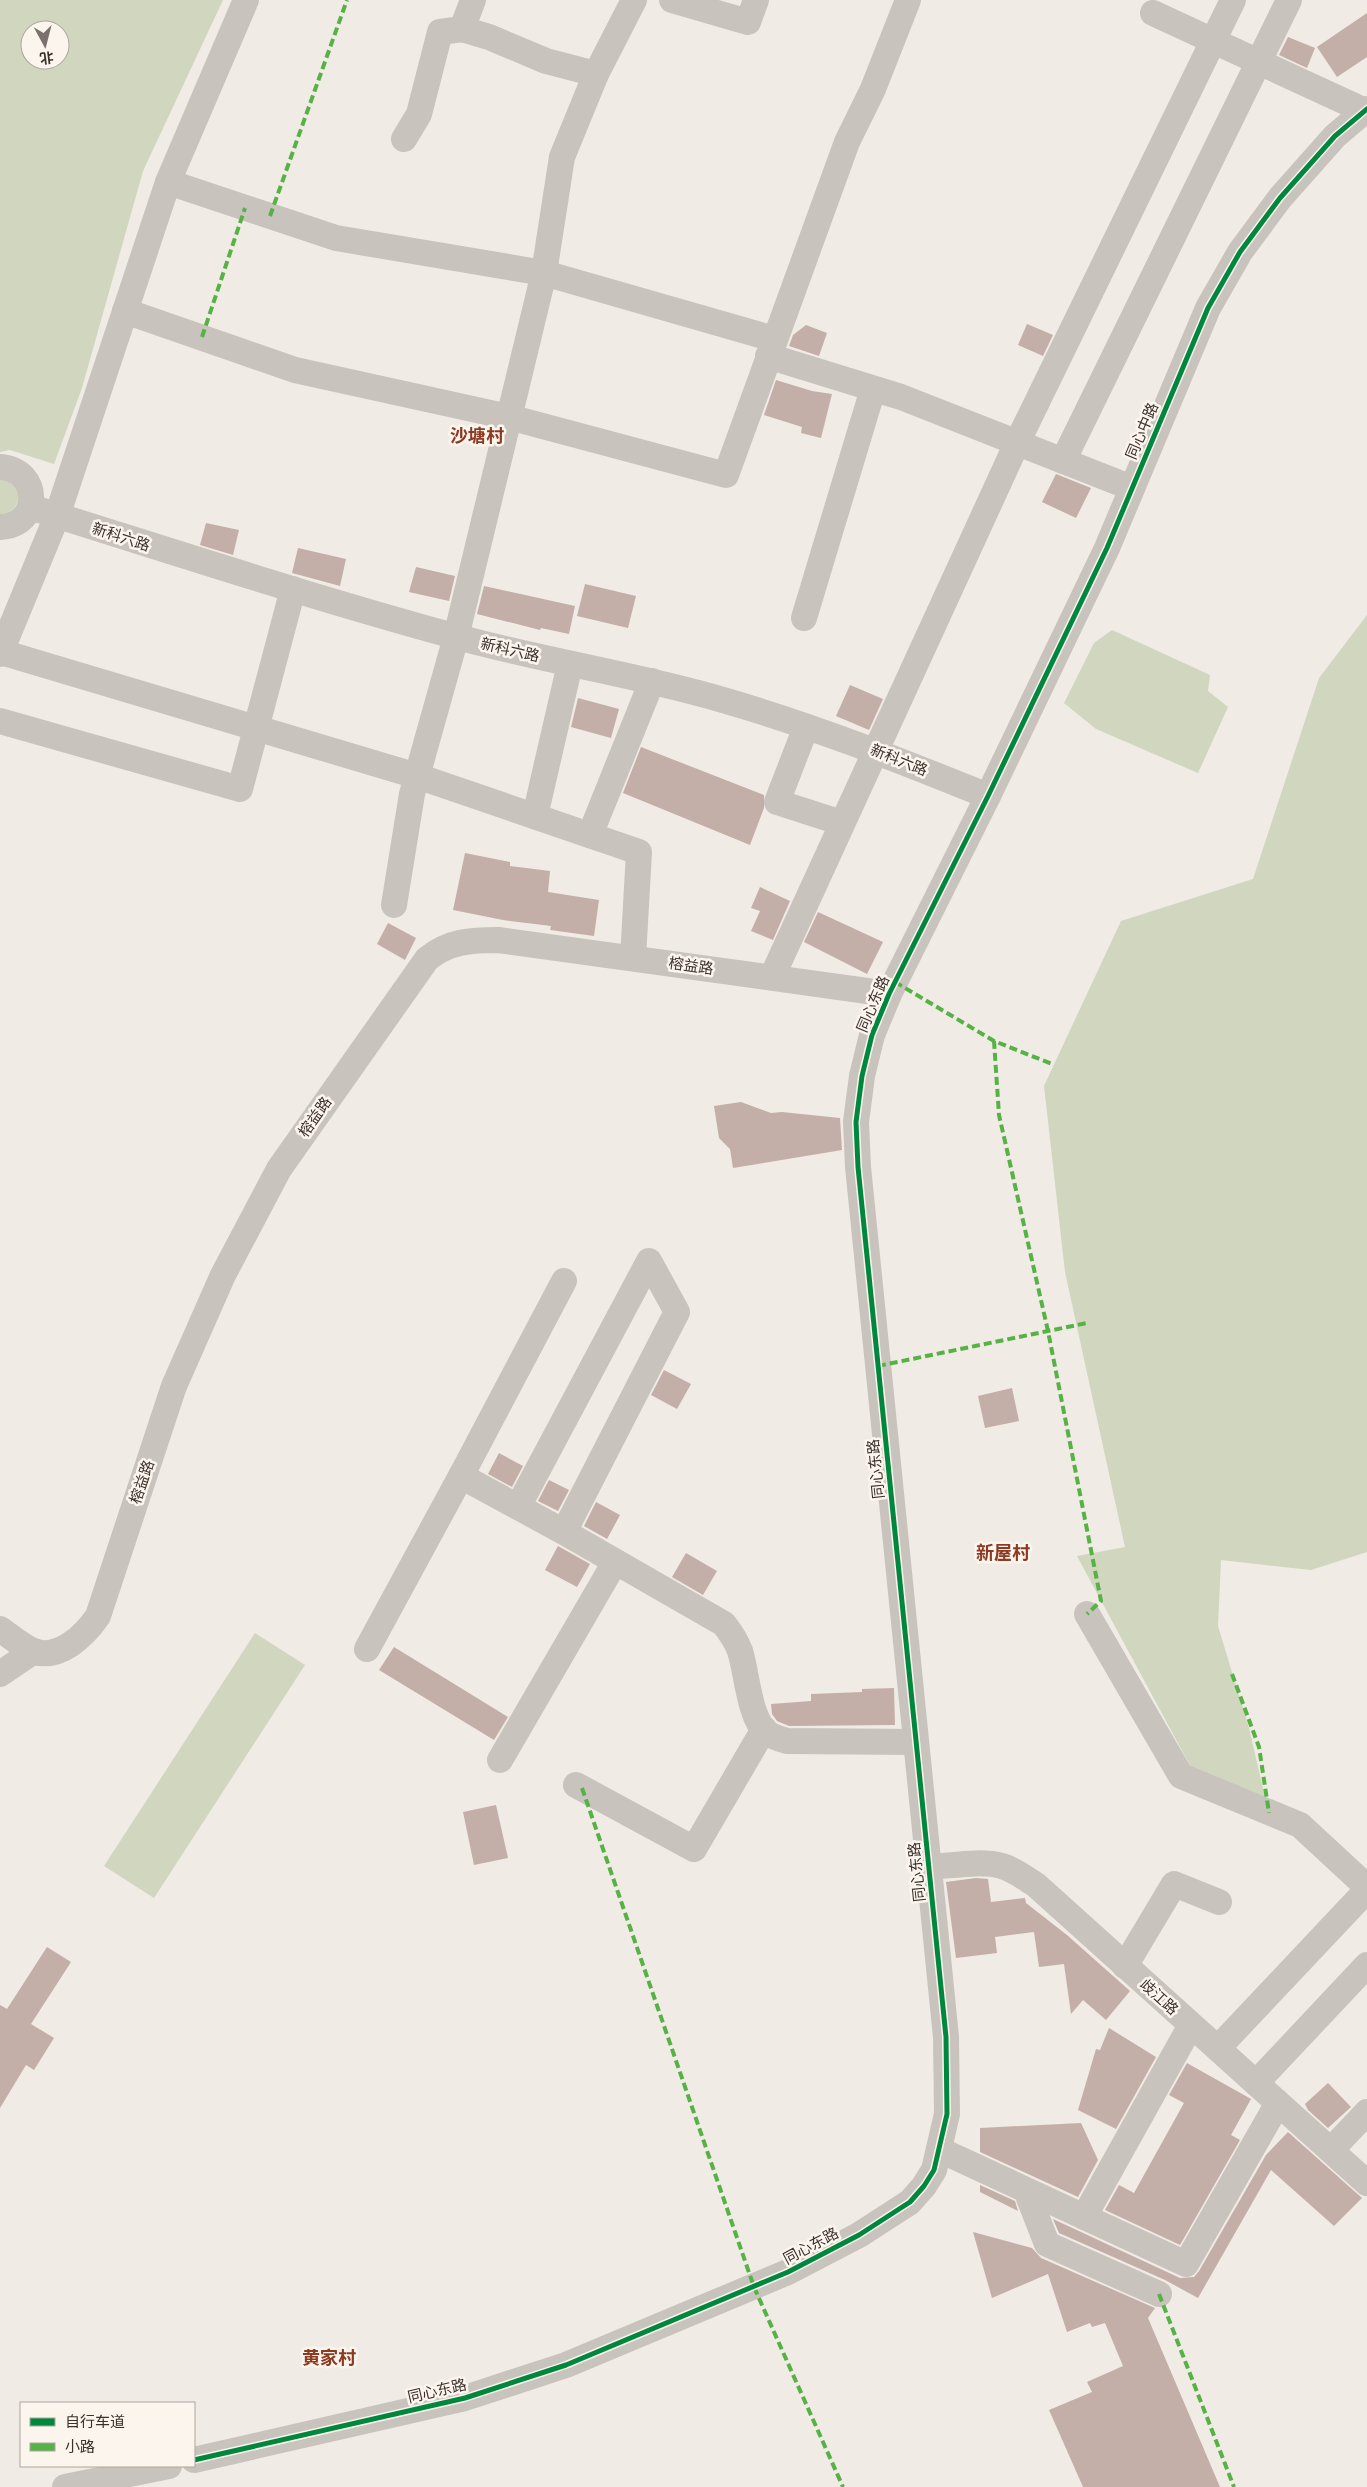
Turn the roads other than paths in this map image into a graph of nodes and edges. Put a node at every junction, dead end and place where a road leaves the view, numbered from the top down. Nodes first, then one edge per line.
1 (246, 0) edge
2 (473, 0) edge
3 (634, 0) edge
4 (672, 0) edge
5 (756, 0) edge
6 (908, 0) edge
7 (1233, 0) edge
8 (1288, 0) edge
9 (1153, 13) dead end
10 (462, 29) junction
11 (1213, 41) junction
12 (1258, 62) junction
13 (596, 74) junction
14 (1366, 110) edge
15 (404, 139) dead end
16 (168, 182) junction
17 (544, 273) junction
18 (125, 311) junction
19 (771, 348) junction
20 (873, 388) junction
21 (509, 416) junction
22 (1017, 443) junction
23 (1063, 461) junction
24 (0, 467) edge
25 (1132, 488) junction
26 (30, 507) junction
27 (57, 516) junction
28 (0, 527) edge
29 (292, 589) junction
30 (804, 618) dead end
31 (456, 637) junction
32 (0, 653) edge
33 (570, 664) junction
34 (652, 681) junction
35 (0, 720) edge
36 (806, 727) junction
37 (256, 728) junction
38 (875, 750) junction
39 (417, 776) junction
40 (988, 796) junction
41 (535, 816) junction
42 (842, 823) junction
43 (590, 835) junction
44 (394, 905) dead end
45 (633, 958) junction
46 (772, 977) junction
47 (889, 994) junction
48 (564, 1281) dead end
49 (461, 1476) junction
50 (518, 1507) junction
51 (564, 1532) junction
52 (615, 1562) junction
53 (1087, 1614) dead end
54 (0, 1629) edge
55 (367, 1649) dead end
56 (34, 1651) junction
57 (0, 1674) edge
58 (764, 1729) junction
59 (916, 1742) junction
60 (500, 1760) dead end
61 (576, 1784) dead end
62 (929, 1867) junction
63 (1367, 1889) edge
64 (1219, 1902) dead end
65 (1367, 1965) edge
66 (1126, 1966) junction
67 (1191, 2025) junction
68 (1218, 2048) junction
69 (1256, 2083) junction
70 (1278, 2103) junction
71 (1367, 2112) edge
72 (940, 2150) junction
73 (1330, 2150) junction
74 (1367, 2183) edge
75 (1029, 2198) dead end
76 (1084, 2217) junction
77 (1159, 2294) dead end
78 (195, 2460) edge
79 (164, 2467) edge
80 (65, 2487) edge

1 - 16 street
2 - 10 street
3 - 13 street
4 - 5 street
6 - 19 street
7 - 11 street
8 - 12 street
9 - 11 street
10 - 13 street
10 - 15 street
11 - 12 street
11 - 22 street
12 - 14 street
12 - 23 street
13 - 17 street
14 - 25 street, 同心中路
16 - 17 street
16 - 18 street
17 - 19 street
17 - 21 street
18 - 21 street
18 - 27 street
19 - 20 street
19 - 21 street
20 - 22 street
20 - 30 street
21 - 31 street
22 - 23 street
22 - 38 street
23 - 25 street
24 - 26 street
25 - 40 street, 同心中路
26 - 27 street, 新科六路
26 - 28 street
27 - 29 street, 新科六路
27 - 32 street
29 - 31 street, 新科六路
29 - 37 street
31 - 33 street, 新科六路
31 - 39 street
32 - 37 street
33 - 34 street, 新科六路
33 - 41 street
34 - 36 street, 新科六路
34 - 43 street
35 - 37 street
36 - 38 street, 新科六路
36 - 42 street
37 - 39 street
38 - 40 street, 新科六路
38 - 42 street
39 - 41 street
39 - 44 street
40 - 47 street, 同心东路
41 - 43 street
42 - 46 street
43 - 45 street
45 - 46 street, 榕益路
45 - 56 street, 榕益路
46 - 47 street, 榕益路
47 - 59 street, 同心东路
48 - 49 street
49 - 50 street
49 - 55 street
50 - 51 street
50 - 51 street
51 - 52 street
52 - 58 street
52 - 60 street
53 - 63 street
54 - 56 street
56 - 57 street
58 - 59 street
58 - 61 street
59 - 62 street, 同心东路
62 - 66 street, 歧江路
62 - 72 street, 同心东路
63 - 68 street
64 - 66 street
65 - 69 street
66 - 67 street, 歧江路
67 - 68 street, 歧江路
67 - 76 street
68 - 69 street, 歧江路
69 - 70 street, 歧江路
70 - 73 street, 歧江路
70 - 76 street
71 - 73 street
72 - 76 street
72 - 78 street, 同心东路
73 - 74 street, 歧江路
75 - 77 street
79 - 80 street

